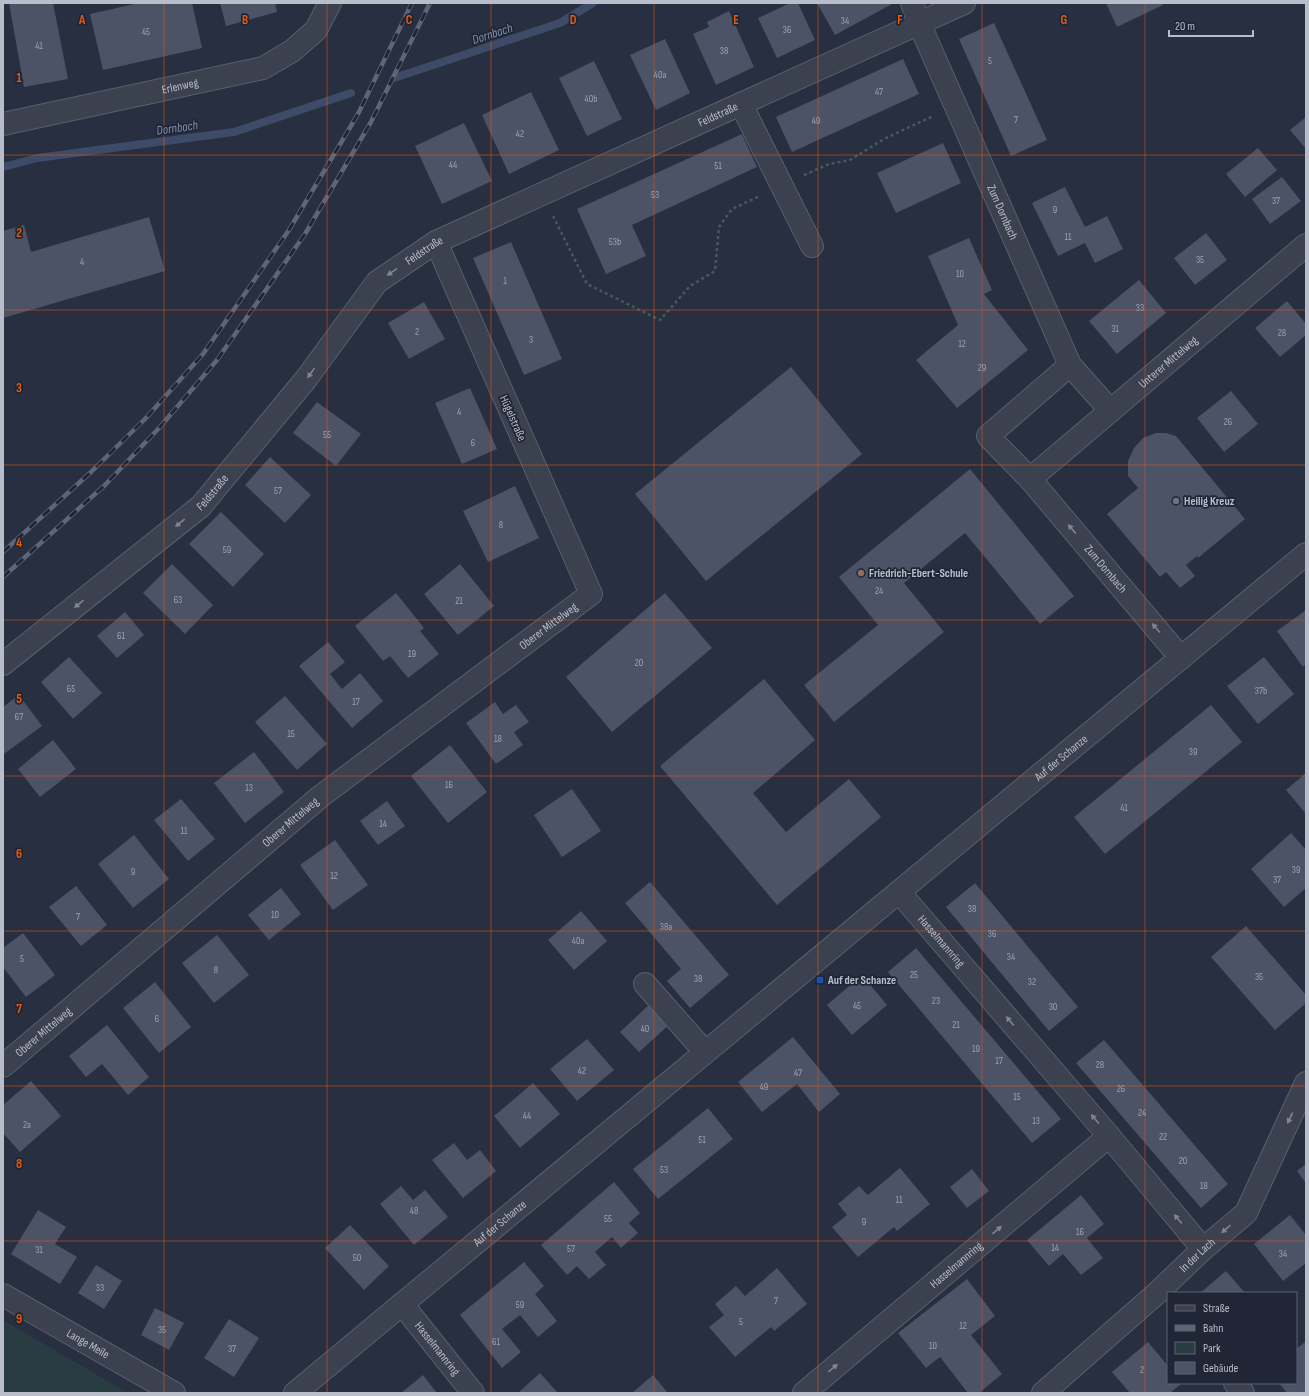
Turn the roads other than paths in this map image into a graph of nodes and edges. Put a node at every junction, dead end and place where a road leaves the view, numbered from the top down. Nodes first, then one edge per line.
1 (330, 3) edge
2 (964, 3) edge
3 (916, 13) edge
4 (741, 104) junction
5 (3, 124) edge
6 (436, 242) junction
7 (1306, 245) edge
8 (812, 246) dead end
9 (1070, 365) junction
10 (1110, 410) junction
11 (1030, 479) junction
12 (1306, 554) edge
13 (590, 594) joint
14 (1181, 658) junction
15 (3, 664) edge
16 (899, 892) junction
17 (645, 984) dead end
18 (705, 1052) junction
19 (3, 1066) edge
20 (1306, 1083) edge
21 (1109, 1136) junction
22 (1203, 1249) junction
23 (1168, 1292) edge
24 (3, 1295) edge
25 (1162, 1299) edge
26 (402, 1304) junction
27 (1236, 1384) edge
28 (174, 1393) edge
29 (295, 1393) edge
30 (473, 1393) edge
31 (804, 1393) edge
32 (1043, 1393) edge
33 (1243, 1393) edge

1 - 5 street, Erlenweg
2 - 3 street, Feldstraße
3 - 4 street, Feldstraße
3 - 9 street, Zum Dornbach
4 - 6 street, Feldstraße
4 - 8 street
6 - 13 street, Hügelstraße
6 -> 15 street, Feldstraße
7 - 10 street, Unterer Mittelweg
9 - 10 street, Zum Dornbach
9 - 11 street, Zum Dornbach
10 - 11 street, Unterer Mittelweg
14 -> 11 street, Zum Dornbach
12 - 14 street, Auf der Schanze
13 - 19 street, Oberer Mittelweg
14 - 16 street, Auf der Schanze
16 - 18 street, Auf der Schanze
21 -> 16 street, Hasselmannring
17 - 18 street
18 - 26 street, Auf der Schanze
20 -> 22 street, In der Lach
22 -> 21 street, Hasselmannring
31 -> 21 street, Hasselmannring
22 - 23 street, In der Lach
24 - 28 street, Lange Meile
25 - 32 street, In der Lach
26 - 29 street, Auf der Schanze
26 - 30 street, Hasselmannring
27 - 33 street

